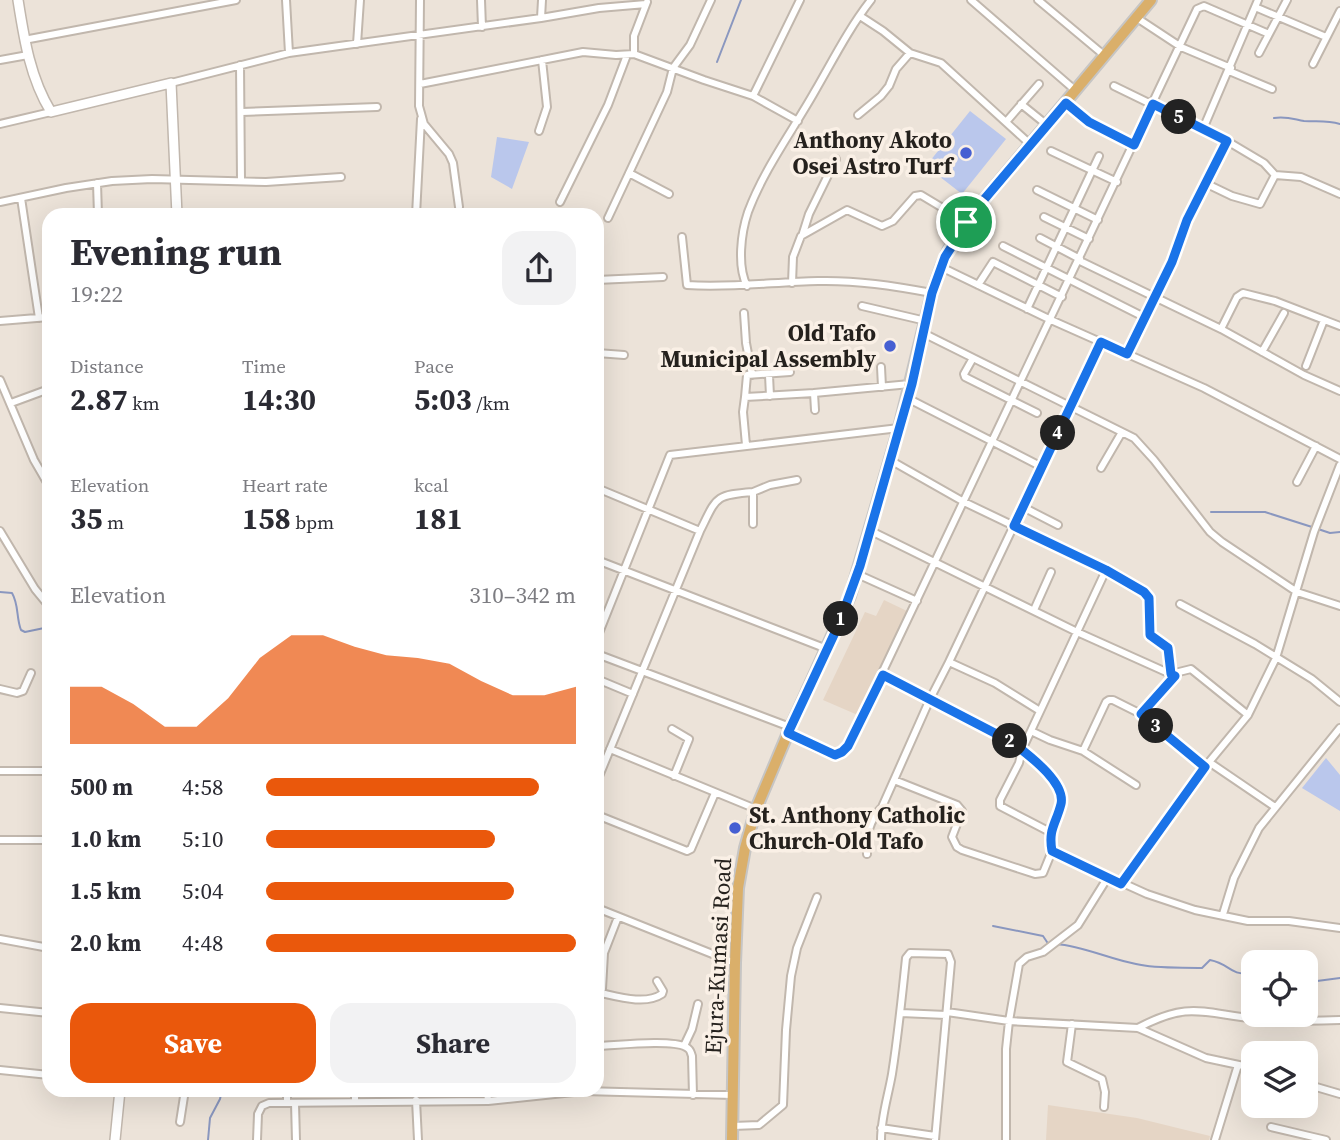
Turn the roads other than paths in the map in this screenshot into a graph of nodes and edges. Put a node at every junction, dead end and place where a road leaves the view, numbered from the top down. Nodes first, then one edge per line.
1 (18, 0) edge
2 (236, 0) edge
3 (286, 0) edge
4 (360, 0) edge
5 (421, 0) edge
6 (481, 0) edge
7 (542, 0) edge
8 (710, 0) edge
9 (800, 0) edge
10 (871, 0) edge
11 (971, 0) edge
12 (1038, 0) edge
13 (1151, 0) edge
14 (1287, 0) edge
15 (647, 2) edge
16 (599, 4) edge
17 (1256, 4) edge
18 (1340, 11) edge
19 (860, 16) junction
20 (1278, 17) junction
21 (1137, 18) junction
22 (541, 19) junction
23 (1248, 25) junction
24 (482, 27) junction
25 (1269, 34) junction
26 (419, 35) junction
27 (1326, 37) junction
28 (24, 40) junction
29 (357, 44) junction
30 (1181, 47) junction
31 (289, 53) junction
32 (910, 53) junction
33 (631, 54) junction
34 (1259, 54) dead end
35 (28, 55) junction
36 (1105, 56) junction
37 (0, 60) edge
38 (542, 60) junction
39 (1313, 64) dead end
40 (240, 65) junction
41 (673, 68) junction
42 (1230, 70) junction
43 (171, 83) junction
44 (420, 83) junction
45 (1039, 84) dead end
46 (1114, 86) dead end
47 (1272, 89) dead end
48 (1076, 92) junction
49 (752, 96) junction
50 (1066, 103) junction
51 (1021, 104) junction
52 (1153, 104) junction
53 (377, 107) dead end
54 (51, 112) junction
55 (242, 112) junction
56 (858, 115) dead end
57 (421, 117) junction
58 (797, 121) junction
59 (1006, 122) junction
60 (0, 124) edge
61 (1047, 126) junction
62 (1203, 129) junction
63 (539, 131) dead end
64 (1227, 141) junction
65 (1031, 145) junction
66 (1134, 145) junction
67 (1051, 151) dead end
68 (1099, 156) dead end
69 (836, 159) dead end
70 (1091, 172) junction
71 (629, 173) junction
72 (1275, 175) junction
73 (341, 177) dead end
74 (176, 179) junction
75 (242, 180) junction
76 (1116, 182) junction
77 (97, 183) junction
78 (1207, 184) junction
79 (1037, 190) dead end
80 (669, 194) dead end
81 (1340, 194) edge
82 (21, 198) junction
83 (0, 202) edge
84 (560, 202) dead end
85 (459, 207) dead end
86 (97, 208) edge
87 (177, 208) edge
88 (416, 208) edge
89 (1074, 208) junction
90 (1044, 217) dead end
91 (608, 218) dead end
92 (1098, 220) junction
93 (966, 222) junction
94 (1065, 226) junction
95 (803, 234) junction
96 (682, 237) dead end
97 (1040, 238) dead end
98 (1089, 239) junction
99 (1003, 246) dead end
100 (1055, 246) junction
101 (1080, 260) junction
102 (940, 267) junction
103 (1045, 267) junction
104 (663, 277) dead end
105 (1070, 279) junction
106 (604, 281) edge
107 (792, 283) junction
108 (978, 285) junction
109 (1037, 285) junction
110 (747, 286) junction
111 (932, 293) junction
112 (1154, 296) junction
113 (1062, 297) junction
114 (862, 306) dead end
115 (1027, 309) junction
116 (744, 313) dead end
117 (1284, 313) dead end
118 (1144, 317) junction
119 (39, 318) junction
120 (42, 318) edge
121 (1051, 320) junction
122 (1324, 320) junction
123 (0, 321) edge
124 (926, 321) junction
125 (1340, 326) edge
126 (1221, 329) junction
127 (923, 333) junction
128 (1101, 342) junction
129 (1262, 352) junction
130 (604, 354) edge
131 (1127, 354) junction
132 (624, 355) dead end
133 (973, 358) junction
134 (1306, 366) dead end
135 (881, 367) dead end
136 (790, 373) dead end
137 (769, 374) junction
138 (752, 375) junction
139 (0, 380) edge
140 (1022, 382) junction
141 (912, 384) junction
142 (882, 387) junction
143 (1340, 391) edge
144 (42, 392) edge
145 (814, 393) junction
146 (770, 396) junction
147 (745, 397) junction
148 (907, 398) junction
149 (1012, 401) junction
150 (11, 403) junction
151 (1071, 406) junction
152 (814, 410) dead end
153 (1037, 413) dead end
154 (900, 428) junction
155 (1122, 432) junction
156 (993, 441) junction
157 (746, 444) junction
158 (1316, 446) junction
159 (1340, 459) edge
160 (890, 460) junction
161 (1340, 466) edge
162 (1042, 467) junction
163 (1101, 468) dead end
164 (41, 473) edge
165 (797, 480) dead end
166 (1297, 482) dead end
167 (604, 491) edge
168 (753, 492) junction
169 (964, 502) junction
170 (1023, 507) junction
171 (649, 509) junction
172 (753, 524) dead end
173 (1058, 525) dead end
174 (1014, 526) junction
175 (0, 531) edge
176 (700, 531) junction
177 (871, 531) junction
178 (604, 562) edge
179 (936, 562) junction
180 (625, 570) junction
181 (1106, 570) junction
182 (1051, 572) dead end
183 (857, 574) junction
184 (986, 585) junction
185 (675, 591) junction
186 (1297, 592) junction
187 (42, 598) edge
188 (917, 601) junction
189 (1180, 604) dead end
190 (1340, 606) edge
191 (1034, 610) junction
192 (604, 621) edge
193 (1077, 632) junction
194 (827, 649) junction
195 (604, 656) edge
196 (1276, 658) junction
197 (949, 662) junction
198 (643, 670) junction
199 (31, 673) dead end
200 (883, 675) junction
201 (1173, 675) junction
202 (604, 682) edge
203 (0, 689) edge
204 (633, 694) junction
205 (930, 699) junction
206 (1340, 702) edge
207 (1040, 711) junction
208 (1141, 714) junction
209 (1248, 715) junction
210 (1340, 728) edge
211 (672, 729) dead end
212 (789, 730) junction
213 (1031, 731) junction
214 (610, 749) junction
215 (1022, 750) junction
216 (1083, 751) junction
217 (604, 763) edge
218 (1207, 764) junction
219 (0, 771) edge
220 (42, 771) edge
221 (674, 776) junction
222 (894, 780) junction
223 (1136, 785) dead end
224 (715, 793) junction
225 (1275, 807) junction
226 (757, 810) junction
227 (604, 818) edge
228 (1049, 832) junction
229 (0, 840) edge
230 (42, 840) edge
231 (1052, 851) junction
232 (867, 854) dead end
233 (1108, 877) junction
234 (1121, 884) junction
235 (817, 897) dead end
236 (604, 911) edge
237 (1223, 914) junction
238 (618, 917) junction
239 (1340, 928) edge
240 (0, 939) edge
241 (42, 947) edge
242 (604, 953) edge
243 (735, 963) junction
244 (657, 981) dead end
245 (604, 995) edge
246 (698, 1004) dead end
247 (0, 1008) edge
248 (42, 1012) edge
249 (901, 1013) junction
250 (946, 1014) junction
251 (1340, 1020) edge
252 (1009, 1021) junction
253 (1072, 1024) junction
254 (1138, 1028) junction
255 (604, 1046) edge
256 (684, 1046) junction
257 (1238, 1065) junction
258 (1241, 1066) edge
259 (0, 1070) edge
260 (42, 1074) edge
261 (1318, 1088) edge
262 (604, 1092) edge
263 (1340, 1094) edge
264 (693, 1095) junction
265 (733, 1095) junction
266 (119, 1097) edge
267 (184, 1097) edge
268 (287, 1097) edge
269 (355, 1097) edge
270 (421, 1097) edge
271 (488, 1097) edge
272 (526, 1097) edge
273 (420, 1100) junction
274 (355, 1101) junction
275 (488, 1101) junction
276 (287, 1103) junction
277 (295, 1103) junction
278 (1104, 1107) dead end
279 (180, 1122) dead end
280 (733, 1126) junction
281 (1271, 1127) dead end
282 (881, 1128) junction
283 (935, 1138) edge
284 (115, 1140) edge
285 (257, 1140) edge
286 (296, 1140) edge
287 (418, 1140) edge
288 (733, 1140) edge
289 (880, 1140) edge
290 (1006, 1140) edge
291 (1215, 1140) edge
292 (1326, 1140) edge

1 - 28 street
2 - 28 street
3 - 31 street
4 - 29 street
5 - 26 street
6 - 24 street
7 - 22 street
8 - 41 street
9 - 49 street
10 - 19 street
11 - 48 street
12 - 36 street
13 - 21 main road, Ejura-Kumasi Road
14 - 20 street
15 - 16 street
15 - 33 street
16 - 22 street
17 - 20 street
17 - 23 street
18 - 27 street
19 - 32 street
19 - 58 street
20 - 25 street
20 - 27 street
21 - 30 street
21 - 36 main road, Ejura-Kumasi Road
22 - 24 street
23 - 25 street
23 - 30 street
23 - 42 street
24 - 26 street
25 - 34 street
26 - 29 street
26 - 44 street
27 - 39 street
28 - 35 street
29 - 31 street
30 - 42 street
30 - 52 street
31 - 40 street
32 - 56 street
32 - 59 street
33 - 38 street
33 - 41 street
33 - 84 street
35 - 37 street
35 - 54 street
36 - 48 main road, Ejura-Kumasi Road
38 - 44 street
38 - 63 street
40 - 43 street
40 - 55 street
41 - 49 street
41 - 71 street
42 - 47 street
42 - 62 street
43 - 54 street
43 - 74 street
44 - 57 street
45 - 51 street
46 - 52 street
48 - 50 main road, Ejura-Kumasi Road
49 - 58 street
50 - 61 main road, Ejura-Kumasi Road
50 - 66 street
51 - 59 street
51 - 61 street
52 - 62 street
52 - 66 street
53 - 55 street
54 - 60 street
55 - 75 street
57 - 85 street
57 - 88 street
58 - 110 street
59 - 65 street
61 - 65 main road, Ejura-Kumasi Road
62 - 64 street
64 - 72 street
64 - 78 street
65 - 93 main road, Ejura-Kumasi Road
66 - 76 street
67 - 70 street
68 - 70 street
69 - 95 street
70 - 76 street
70 - 89 street
71 - 80 street
71 - 91 street
72 - 78 street
72 - 81 street
73 - 75 street
74 - 75 street
74 - 77 street
74 - 87 street
76 - 92 street
77 - 82 street
77 - 86 street
78 - 112 street
79 - 89 street
82 - 83 street
82 - 119 street
89 - 92 street
89 - 94 street
90 - 94 street
92 - 98 street
93 - 95 street
93 - 102 main road, Ejura-Kumasi Road
94 - 98 street
94 - 100 street
95 - 107 street
96 - 110 street
97 - 100 street
98 - 101 street
99 - 103 street
100 - 101 street
100 - 103 street
101 - 105 street
101 - 112 street
102 - 108 street
102 - 111 main road, Ejura-Kumasi Road
103 - 105 street
103 - 109 street
104 - 106 street
105 - 113 street
105 - 118 street
107 - 110 street
107 - 111 street
108 - 109 street
108 - 115 street
109 - 113 street
109 - 115 street
111 - 124 main road, Ejura-Kumasi Road
112 - 118 street
112 - 126 street
113 - 121 street
114 - 124 street
115 - 121 street
116 - 138 street
117 - 129 street
118 - 131 street
119 - 120 street
119 - 123 street
121 - 128 street
121 - 140 street
122 - 125 street
122 - 126 street
122 - 134 street
124 - 127 main road, Ejura-Kumasi Road
126 - 129 street
127 - 133 street
127 - 141 main road, Ejura-Kumasi Road
128 - 131 street
128 - 151 street
129 - 143 street
130 - 132 street
131 - 158 street
133 - 140 street
133 - 149 street
135 - 142 street
136 - 137 street
137 - 138 street
137 - 146 street
138 - 147 street
139 - 150 street
140 - 149 street
140 - 151 street
141 - 142 street
141 - 148 main road, Ejura-Kumasi Road
142 - 145 street
144 - 150 street
145 - 146 street
145 - 152 street
146 - 147 street
147 - 157 street
148 - 154 main road, Ejura-Kumasi Road
148 - 156 street
149 - 153 street
149 - 156 street
150 - 164 street
151 - 155 street
151 - 162 street
154 - 157 street
154 - 160 main road, Ejura-Kumasi Road
155 - 163 street
155 - 186 street
156 - 162 street
156 - 169 street
157 - 171 street
158 - 159 street
158 - 166 street
160 - 169 street
160 - 177 main road, Ejura-Kumasi Road
161 - 186 street
162 - 170 street
165 - 168 street
167 - 171 street
168 - 172 street
168 - 176 street
169 - 174 street
169 - 179 street
170 - 173 street
170 - 174 street
171 - 176 street
171 - 180 street
174 - 181 street
174 - 184 street
175 - 187 street
176 - 185 street
177 - 179 street
177 - 183 main road, Ejura-Kumasi Road
178 - 180 street
179 - 184 street
179 - 188 street
180 - 185 street
180 - 192 street
181 - 193 street
181 - 201 street
182 - 191 street
183 - 188 street
183 - 194 main road, Ejura-Kumasi Road
184 - 191 street
184 - 197 street
185 - 194 street
185 - 198 street
186 - 190 street
186 - 196 street
188 - 200 street
189 - 196 street
191 - 193 street
193 - 201 street
193 - 207 street
194 - 212 main road, Ejura-Kumasi Road
195 - 198 street
196 - 206 street
196 - 209 street
197 - 205 street
197 - 207 street
198 - 204 street
198 - 212 street
199 - 203 street
200 - 205 street
200 - 212 street
201 - 208 street
201 - 209 street
202 - 204 street
204 - 214 street
205 - 215 street
205 - 222 street
207 - 213 street
208 - 216 street
208 - 218 street
209 - 218 street
210 - 225 street
211 - 221 street
212 - 226 main road, Ejura-Kumasi Road
213 - 215 street
213 - 216 street
214 - 217 street
214 - 221 street
215 - 228 street
215 - 228 street
216 - 223 street
218 - 225 street
218 - 234 street
219 - 220 street
221 - 224 street
222 - 231 street
222 - 232 street
224 - 226 street
224 - 227 street
225 - 237 street
226 - 243 main road, Ejura-Kumasi Road
228 - 231 street
229 - 230 street
231 - 233 street
233 - 234 street
233 - 252 street
234 - 237 street
235 - 280 street
236 - 238 street
237 - 239 street
238 - 242 street
238 - 243 street
240 - 241 street
243 - 265 main road, Ejura-Kumasi Road
244 - 245 street
246 - 256 street
247 - 248 street
249 - 250 street
249 - 250 street
249 - 282 street
250 - 252 street
250 - 283 street
251 - 254 street
252 - 253 street
252 - 290 street
253 - 254 street
253 - 278 street
254 - 257 street
255 - 256 street
256 - 264 street
257 - 258 street
257 - 291 street
259 - 260 street
261 - 263 street
262 - 264 street
264 - 265 street
265 - 280 main road, Ejura-Kumasi Road
266 - 284 street
267 - 279 street
268 - 276 street
269 - 274 street
270 - 273 street
271 - 275 street
272 - 275 street
273 - 274 street
273 - 275 street
273 - 287 street
274 - 277 street
276 - 277 street
276 - 285 street
277 - 286 street
280 - 288 main road, Ejura-Kumasi Road
281 - 292 street
282 - 283 street
282 - 289 street

